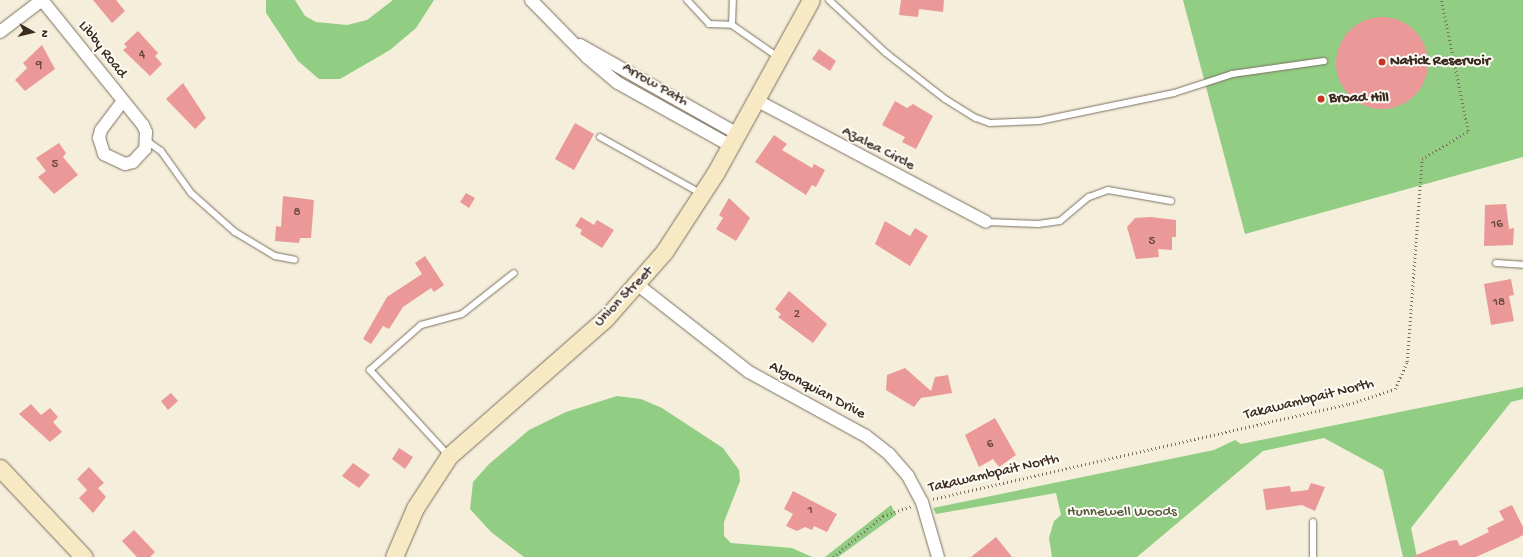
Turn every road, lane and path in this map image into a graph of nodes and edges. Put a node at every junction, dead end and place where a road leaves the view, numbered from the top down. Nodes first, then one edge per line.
1 (42, 0) edge
2 (531, 0) edge
3 (687, 0) edge
4 (732, 0) edge
5 (811, 0) edge
6 (829, 0) edge
7 (1441, 0) edge
8 (732, 24) junction
9 (0, 32) edge
10 (779, 58) junction
11 (1324, 61) dead end
12 (756, 100) junction
13 (123, 101) junction
14 (600, 137) dead end
15 (734, 140) junction
16 (147, 141) junction
17 (703, 195) junction
18 (1171, 201) dead end
19 (986, 222) joint
20 (295, 260) dead end
21 (1496, 262) dead end
22 (1523, 265) edge
23 (514, 273) dead end
24 (638, 285) junction
25 (449, 456) junction
26 (0, 468) edge
27 (922, 502) junction
28 (1314, 522) dead end
29 (84, 557) edge
30 (394, 557) edge
31 (833, 557) edge
32 (938, 557) edge
33 (1313, 557) edge

1 - 9 street
1 - 13 street, Libby Road
2 - 15 street, Arrow Path
3 - 8 lane
4 - 8 lane
5 - 10 street, Union Street
6 - 11 lane
7 - 27 path, Takawambpait North
8 - 10 lane
10 - 12 street, Union Street
12 - 15 street, Union Street
12 - 19 street, Azalea Circle
13 - 16 street, Libby Road
13 - 16 street, Libby Road
14 - 17 lane
15 - 17 street, Union Street
16 - 20 lane
17 - 24 street, Union Street
18 - 19 lane
21 - 22 lane
23 - 25 lane
24 - 25 street, Union Street
24 - 27 street, Algonquian Drive
25 - 30 street, Union Street
26 - 29 street
27 - 31 path, Takawambpait North
27 - 32 street, Algonquian Drive
28 - 33 lane

